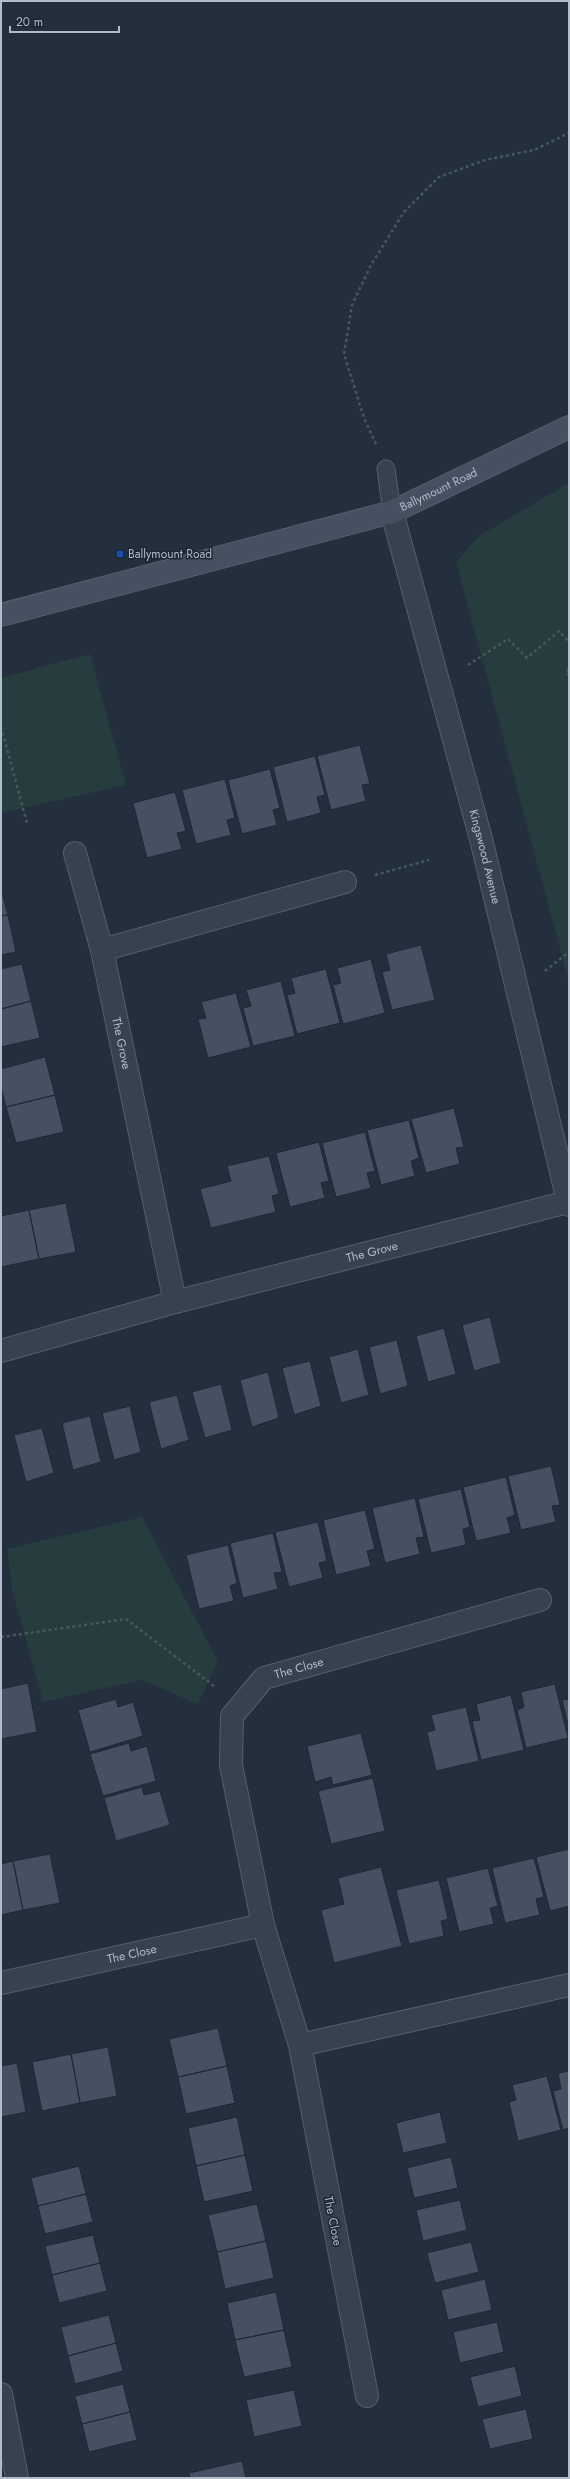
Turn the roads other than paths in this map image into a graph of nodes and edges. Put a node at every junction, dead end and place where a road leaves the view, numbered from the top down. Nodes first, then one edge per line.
1 (569, 427) edge
2 (386, 469) road end
3 (392, 512) junction
4 (1, 615) edge
5 (75, 853) dead end
6 (346, 882) dead end
7 (102, 950) junction
8 (569, 1203) edge
9 (175, 1302) junction
10 (1, 1351) edge
11 (540, 1600) dead end
12 (263, 1925) junction
13 (1, 1983) edge
14 (569, 1985) edge
15 (300, 2045) junction
16 (1, 2394) edge
17 (367, 2396) dead end
18 (17, 2478) edge

1 - 3 street, Ballymount Road
2 - 3 lane
3 - 4 street, Ballymount Road
3 - 8 street, Kingswood Avenue
5 - 7 street, The Grove
6 - 7 street
7 - 9 street, The Grove
8 - 9 street, The Grove
9 - 10 street, The Grove
11 - 12 street, The Close
12 - 13 street, The Close
12 - 15 street, The Close
14 - 15 street
15 - 17 street, The Close
16 - 18 street

